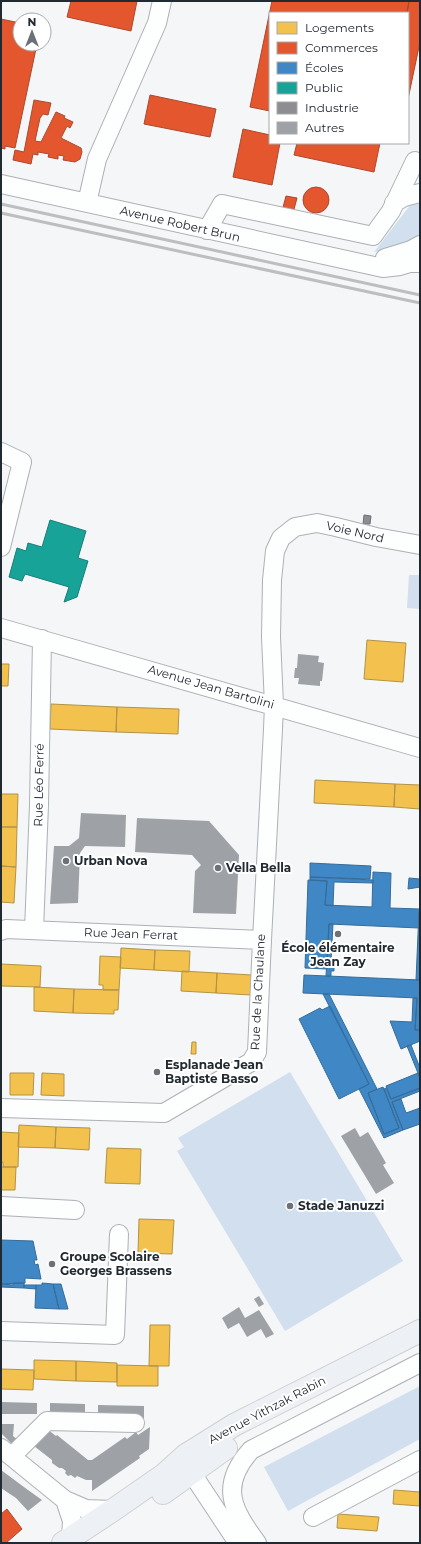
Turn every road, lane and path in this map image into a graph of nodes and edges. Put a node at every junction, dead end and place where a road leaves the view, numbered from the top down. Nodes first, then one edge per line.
1 (162, 1) edge
2 (415, 161) dead end
3 (1, 184) edge
4 (420, 193) edge
5 (87, 203) junction
6 (394, 203) junction
7 (207, 230) junction
8 (420, 245) edge
9 (360, 263) junction
10 (420, 263) edge
11 (1, 452) edge
12 (7, 494) edge
13 (290, 530) joint
14 (2, 535) edge
15 (420, 545) edge
16 (1, 628) edge
17 (42, 639) junction
18 (274, 705) junction
19 (420, 748) edge
20 (34, 930) junction
21 (1, 931) edge
22 (262, 940) junction
23 (1, 1108) edge
24 (1, 1206) edge
25 (75, 1210) dead end
26 (119, 1234) dead end
27 (1, 1331) edge
28 (420, 1331) edge
29 (420, 1343) edge
30 (420, 1363) edge
31 (135, 1423) dead end
32 (6, 1452) edge
33 (420, 1460) edge
34 (181, 1470) junction
35 (65, 1500) junction
36 (113, 1510) junction
37 (313, 1517) dead end
38 (74, 1541) edge
39 (238, 1543) edge
40 (257, 1543) edge

1 - 5 street
2 - 6 street
3 - 5 street, Avenue Robert Brun
4 - 6 street
5 - 7 street, Avenue Robert Brun
6 - 7 street
7 - 9 street, Avenue Robert Brun
8 - 9 street, Avenue Robert Brun
9 - 10 street, Avenue Robert Brun
11 - 12 street
12 - 14 street
13 - 15 street, Voie Nord
13 - 18 street, Rue de la Chaulane
16 - 17 street, Avenue Jean Bartolini
17 - 18 street, Avenue Jean Bartolini
17 - 20 street, Rue Léo Ferré
18 - 19 street, Avenue Jean Bartolini
18 - 22 street, Rue de la Chaulane
20 - 21 street, Rue Jean Ferrat
20 - 22 street, Rue Jean Ferrat
22 - 23 street, Rue de la Chaulane
24 - 25 street
26 - 27 street
28 - 34 main road, Avenue Yithzak Rabin
29 - 34 main road, Avenue Yithzak Rabin
30 - 40 street
31 - 32 street
32 - 35 street
33 - 37 street
34 - 36 main road, Avenue Yithzak Rabin
34 - 38 main road, Avenue Yithzak Rabin
34 - 39 street
35 - 36 street
35 - 38 street
36 - 38 main road, Avenue Yithzak Rabin

